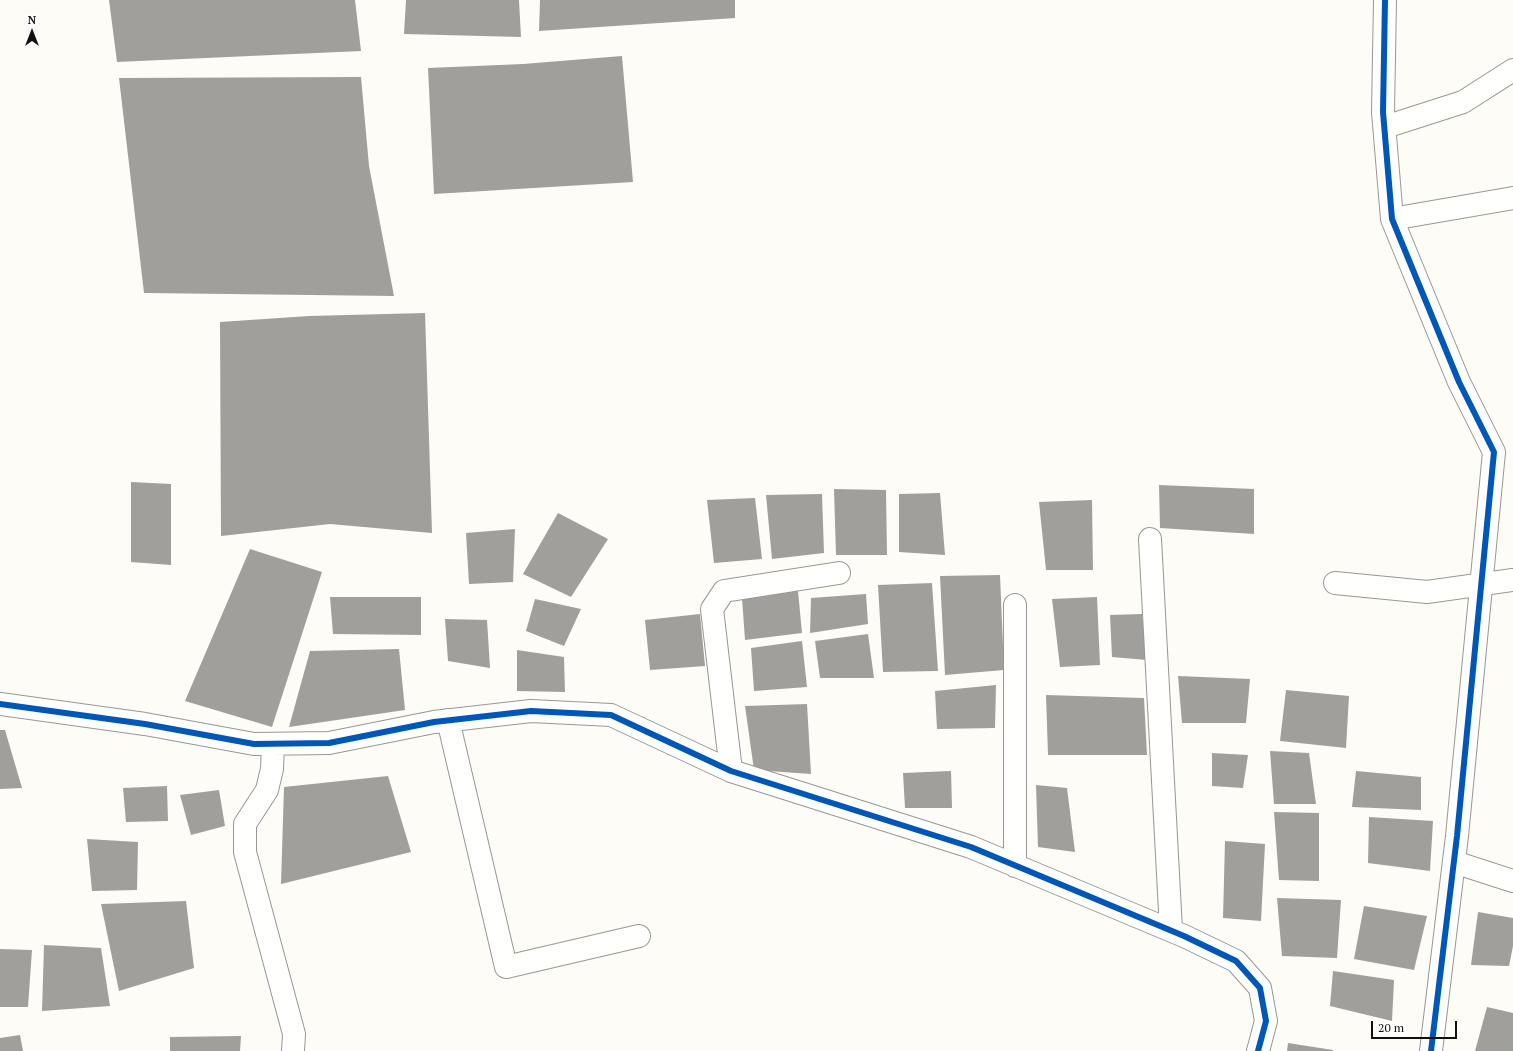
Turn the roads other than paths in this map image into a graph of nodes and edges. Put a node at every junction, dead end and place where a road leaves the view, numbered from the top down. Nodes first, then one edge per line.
1 (1385, 0) edge
2 (1513, 70) edge
3 (1385, 127) junction
4 (1513, 198) edge
5 (1392, 219) junction
6 (1150, 539) dead end
7 (839, 573) dead end
8 (1513, 580) edge
9 (1335, 583) dead end
10 (1482, 585) junction
11 (1015, 605) dead end
12 (0, 704) edge
13 (448, 720) junction
14 (273, 744) junction
15 (731, 771) junction
16 (1454, 862) junction
17 (1015, 866) junction
18 (1513, 881) edge
19 (1171, 930) junction
20 (638, 936) dead end
21 (293, 1051) edge
22 (1258, 1051) edge
23 (1431, 1051) edge

1 - 3 street
2 - 3 street
3 - 5 street
4 - 5 street
5 - 10 street
6 - 19 street
7 - 15 street
8 - 10 street
9 - 10 street
10 - 16 street
11 - 17 street
12 - 14 street
13 - 14 street
13 - 15 street
13 - 20 street
14 - 21 street
15 - 17 street
16 - 18 street
16 - 23 street
17 - 19 street
19 - 22 street

